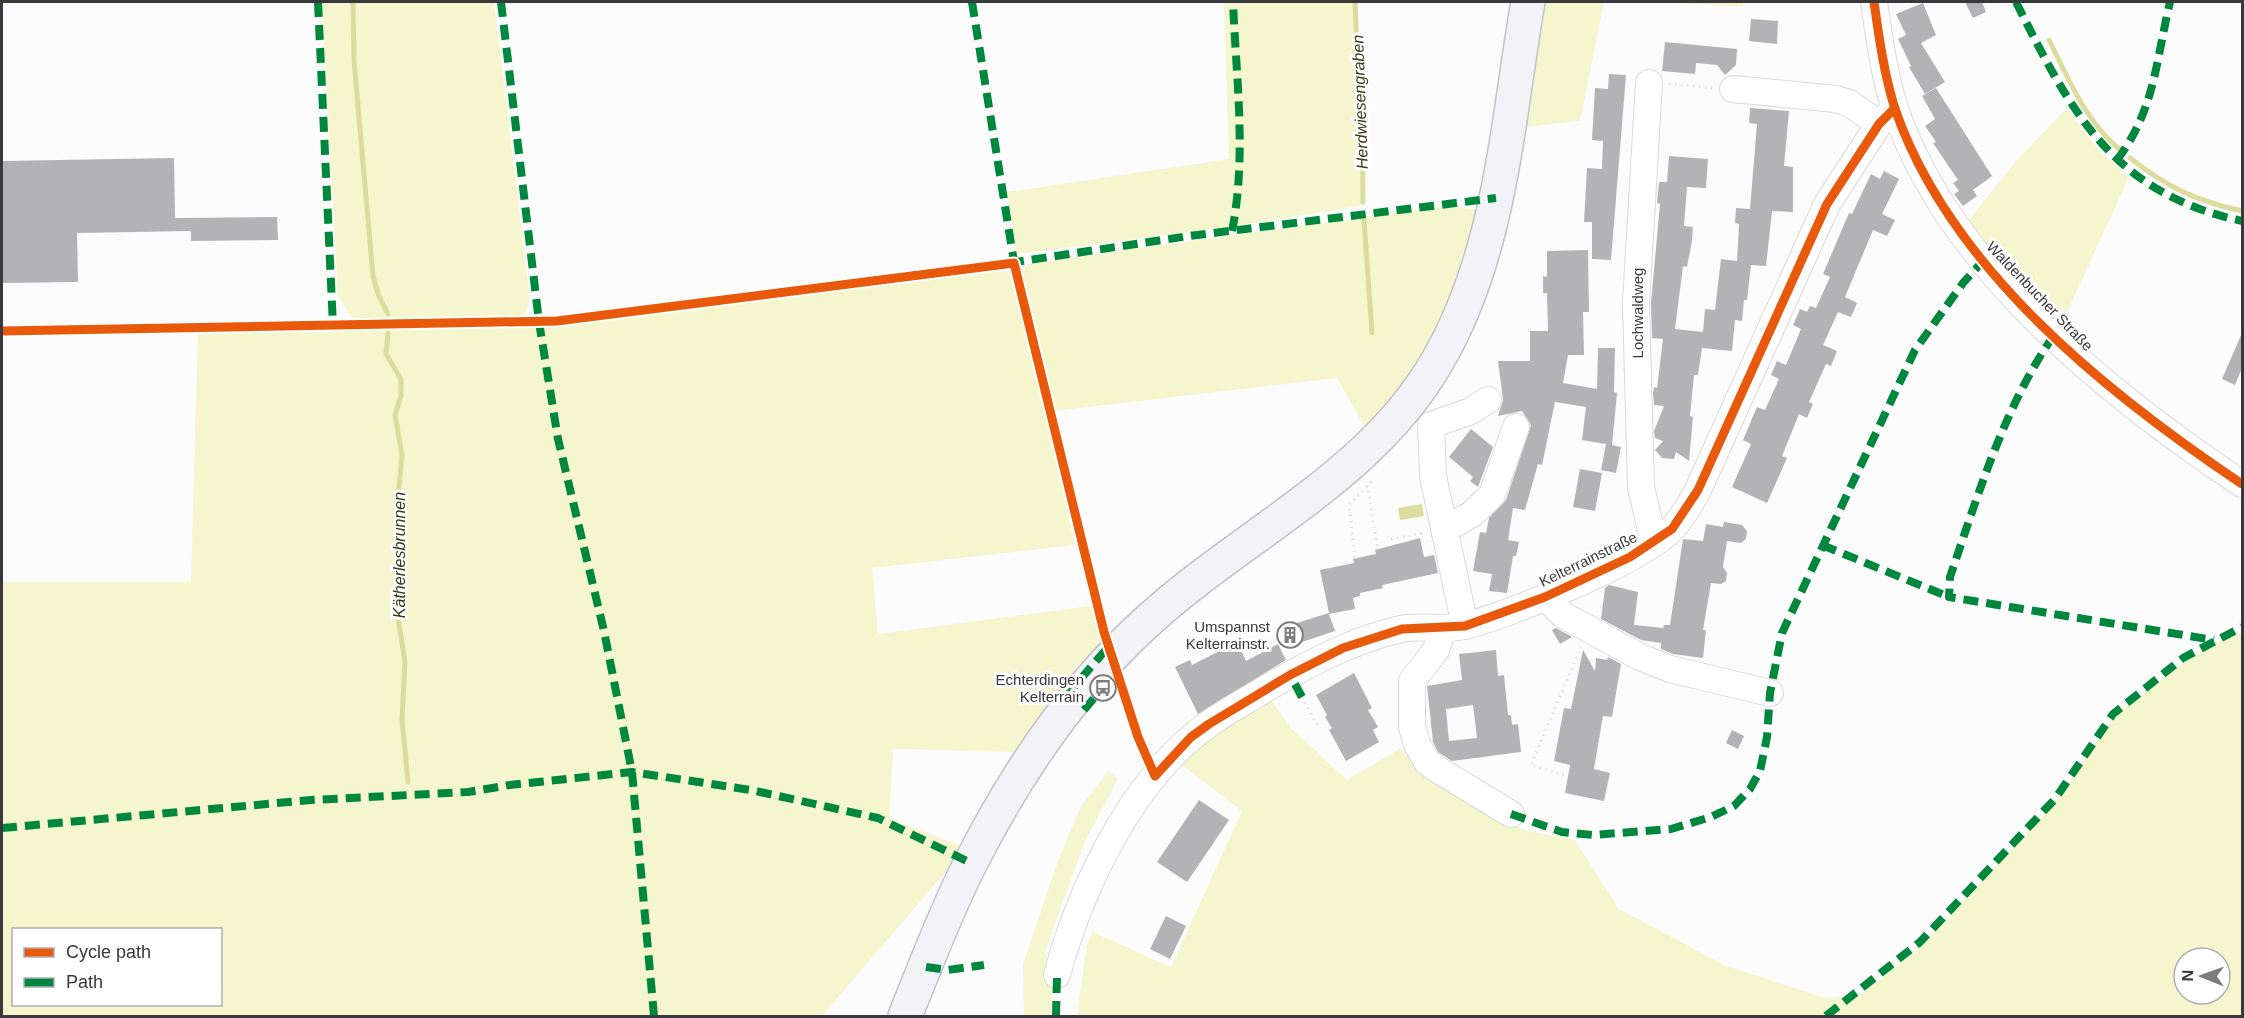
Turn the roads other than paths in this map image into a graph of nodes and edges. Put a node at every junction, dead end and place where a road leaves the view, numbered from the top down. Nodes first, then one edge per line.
1 (1528, 2) edge
2 (1874, 2) edge
3 (1660, 84) road end
4 (1733, 89) road end
5 (1887, 116) junction
6 (1488, 400) dead end
7 (1516, 427) dead end
8 (2242, 484) edge
9 (1444, 530) junction
10 (1654, 543) junction
11 (1545, 597) junction
12 (1454, 627) junction
13 (1770, 693) dead end
14 (1511, 814) dead end
15 (1057, 975) dead end
16 (905, 1017) edge

1 - 16 main road
2 - 5 street, Waldenbucher Straße
3 - 10 street, Lochwaldweg
4 - 5 street
5 - 8 street, Waldenbucher Straße
5 - 10 street, Kelterrainstraße
6 - 9 street
7 - 9 street
9 - 12 street
10 - 11 street, Kelterrainstraße
11 - 12 street, Kelterrainstraße
11 - 13 street
12 - 14 street
12 - 15 street, Kelterrainstraße

